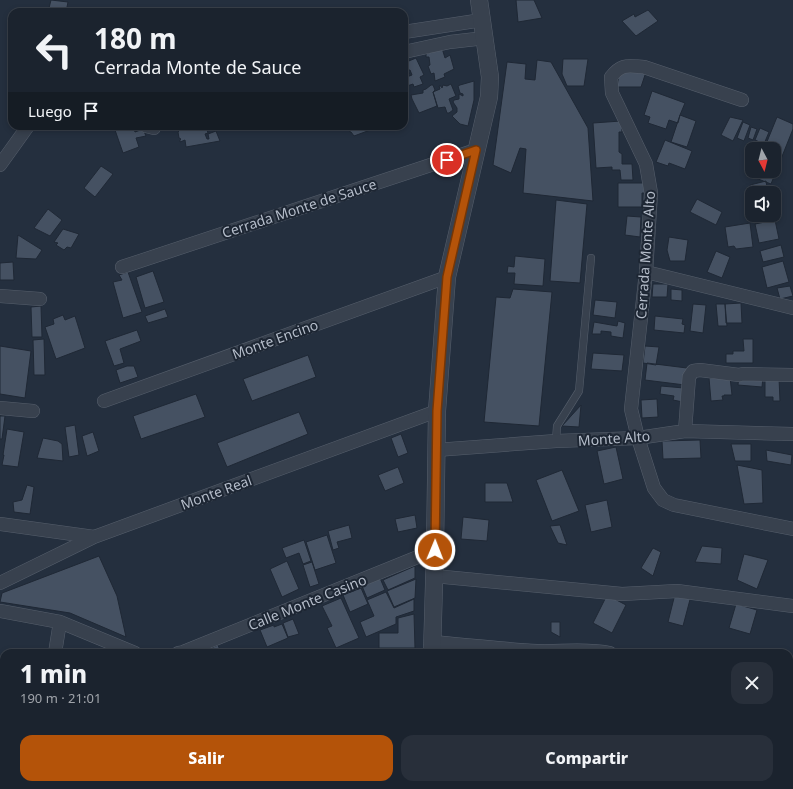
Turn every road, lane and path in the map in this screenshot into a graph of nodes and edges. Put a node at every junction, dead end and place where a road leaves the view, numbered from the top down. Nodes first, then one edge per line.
1 (479, 0) edge
2 (482, 20) junction
3 (408, 31) edge
4 (485, 38) junction
5 (408, 51) edge
6 (742, 100) dead end
7 (25, 130) edge
8 (476, 150) junction
9 (0, 165) edge
10 (591, 258) dead end
11 (122, 266) dead end
12 (646, 272) junction
13 (447, 277) junction
14 (0, 296) edge
15 (40, 299) dead end
16 (793, 308) edge
17 (793, 375) edge
18 (104, 401) dead end
19 (0, 408) edge
20 (33, 411) dead end
21 (437, 411) junction
22 (685, 431) junction
23 (793, 434) edge
24 (638, 438) junction
25 (556, 441) junction
26 (436, 450) junction
27 (0, 524) edge
28 (793, 529) edge
29 (94, 537) junction
30 (435, 550) junction
31 (434, 576) junction
32 (0, 582) edge
33 (793, 606) edge
34 (0, 611) edge
35 (60, 622) junction
36 (432, 648) edge
37 (56, 649) edge
38 (125, 649) edge
39 (190, 649) edge
40 (466, 649) edge

1 - 2 street
2 - 3 street
2 - 4 street
4 - 5 street
4 - 8 street
6 - 12 street, Cerrada Monte Alto
7 - 9 street
8 - 11 street, Cerrada Monte de Sauce
8 - 13 street
10 - 25 lane
12 - 16 street
12 - 24 street, Cerrada Monte Alto
13 - 18 street, Monte Encino
13 - 21 street
14 - 15 street
17 - 22 street
19 - 20 street
21 - 26 street
21 - 29 street, Monte Real
22 - 23 street, Monte Alto
22 - 24 street, Monte Alto
24 - 25 street, Monte Alto
24 - 28 street, Cerrada Monte Alto
25 - 26 street, Monte Alto
26 - 30 street
27 - 29 street
29 - 32 street, Monte Real
30 - 31 street
30 - 39 street, Calle Monte Casino
31 - 33 street
31 - 36 street
34 - 35 street
35 - 37 street
35 - 38 street
36 - 40 street

